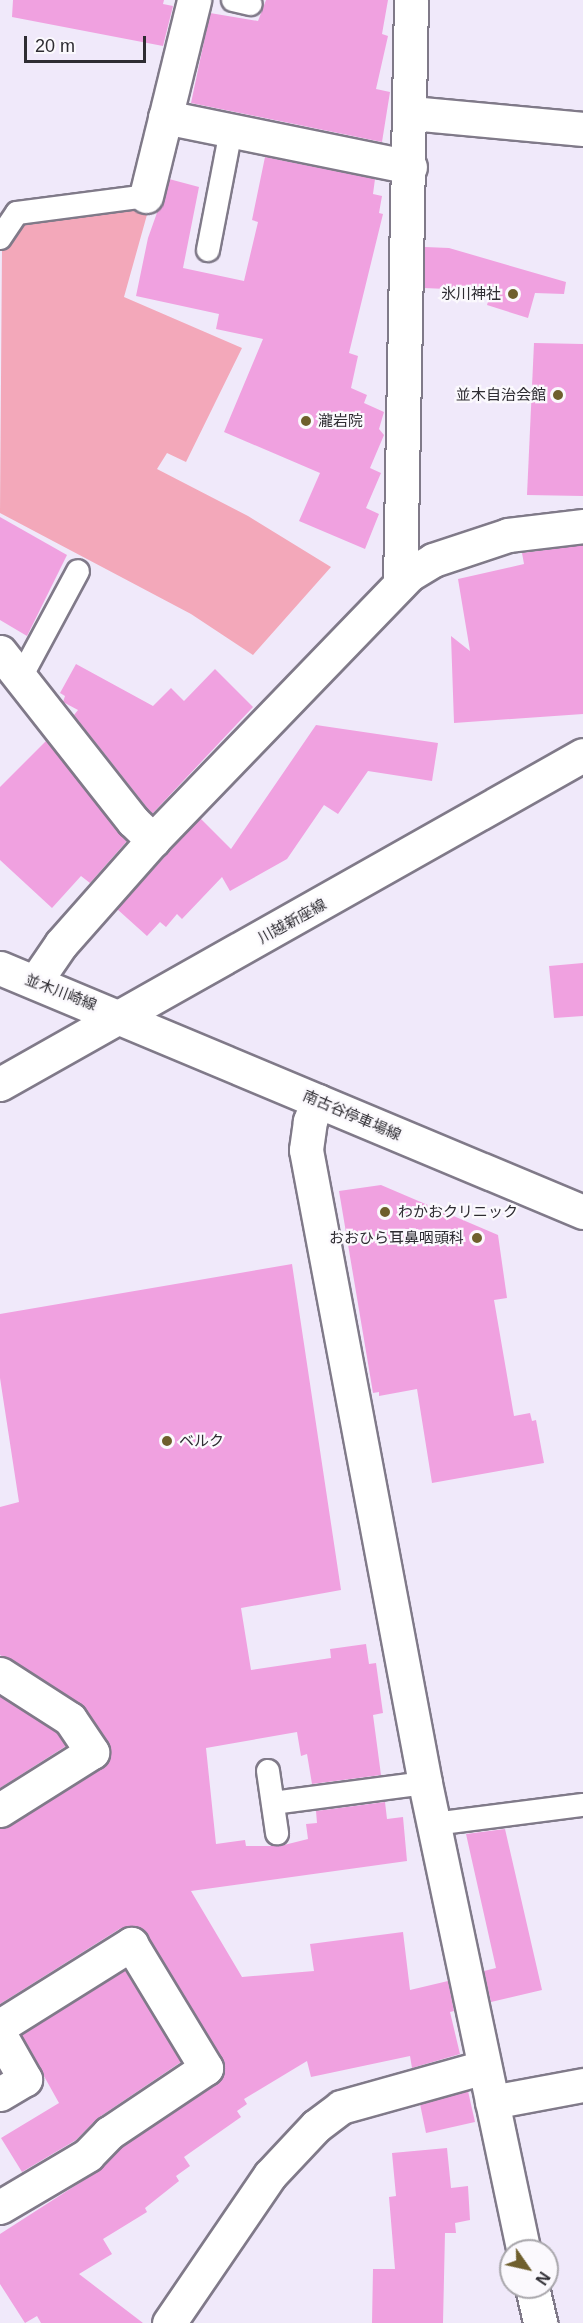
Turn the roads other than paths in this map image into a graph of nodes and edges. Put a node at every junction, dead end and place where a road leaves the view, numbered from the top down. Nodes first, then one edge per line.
1 (194, 0) edge
2 (411, 0) edge
3 (411, 113) junction
4 (165, 117) junction
5 (583, 129) edge
6 (231, 130) junction
7 (410, 166) junction
8 (146, 196) joint
9 (0, 238) edge
10 (208, 250) dead end
11 (583, 526) edge
12 (78, 571) dead end
13 (400, 583) junction
14 (0, 652) edge
15 (21, 677) junction
16 (583, 756) edge
17 (153, 840) junction
18 (0, 968) edge
19 (34, 982) junction
20 (123, 1016) junction
21 (0, 1084) edge
22 (318, 1101) junction
23 (583, 1212) edge
24 (0, 1674) edge
25 (268, 1771) dead end
26 (425, 1783) junction
27 (273, 1803) junction
28 (583, 1805) edge
29 (0, 1810) edge
30 (434, 1824) junction
31 (277, 1833) dead end
32 (0, 2026) edge
33 (0, 2035) edge
34 (484, 2067) junction
35 (583, 2085) edge
36 (0, 2094) edge
37 (492, 2102) junction
38 (0, 2207) edge
39 (521, 2239) edge
40 (535, 2299) edge
41 (169, 2323) edge
42 (540, 2323) edge

1 - 4 street
2 - 3 street
3 - 5 street
3 - 7 street
4 - 6 street
4 - 8 street
6 - 7 street
6 - 10 lane
7 - 13 street
8 - 9 lane
11 - 13 street
12 - 15 lane
13 - 17 street
14 - 15 street
15 - 17 street
16 - 20 street, 川越新座線
17 - 19 street
18 - 19 street, 並木川崎線
19 - 20 street, 並木川崎線
20 - 21 street, 川越新座線
20 - 22 street, 南古谷停車場線
22 - 23 street, 南古谷停車場線
22 - 26 street
24 - 29 street
25 - 27 lane
26 - 27 lane
26 - 30 street
27 - 31 lane
28 - 30 lane
30 - 34 street
32 - 38 street
33 - 36 street
34 - 37 street
34 - 41 street
35 - 37 street
37 - 39 street
40 - 42 street

